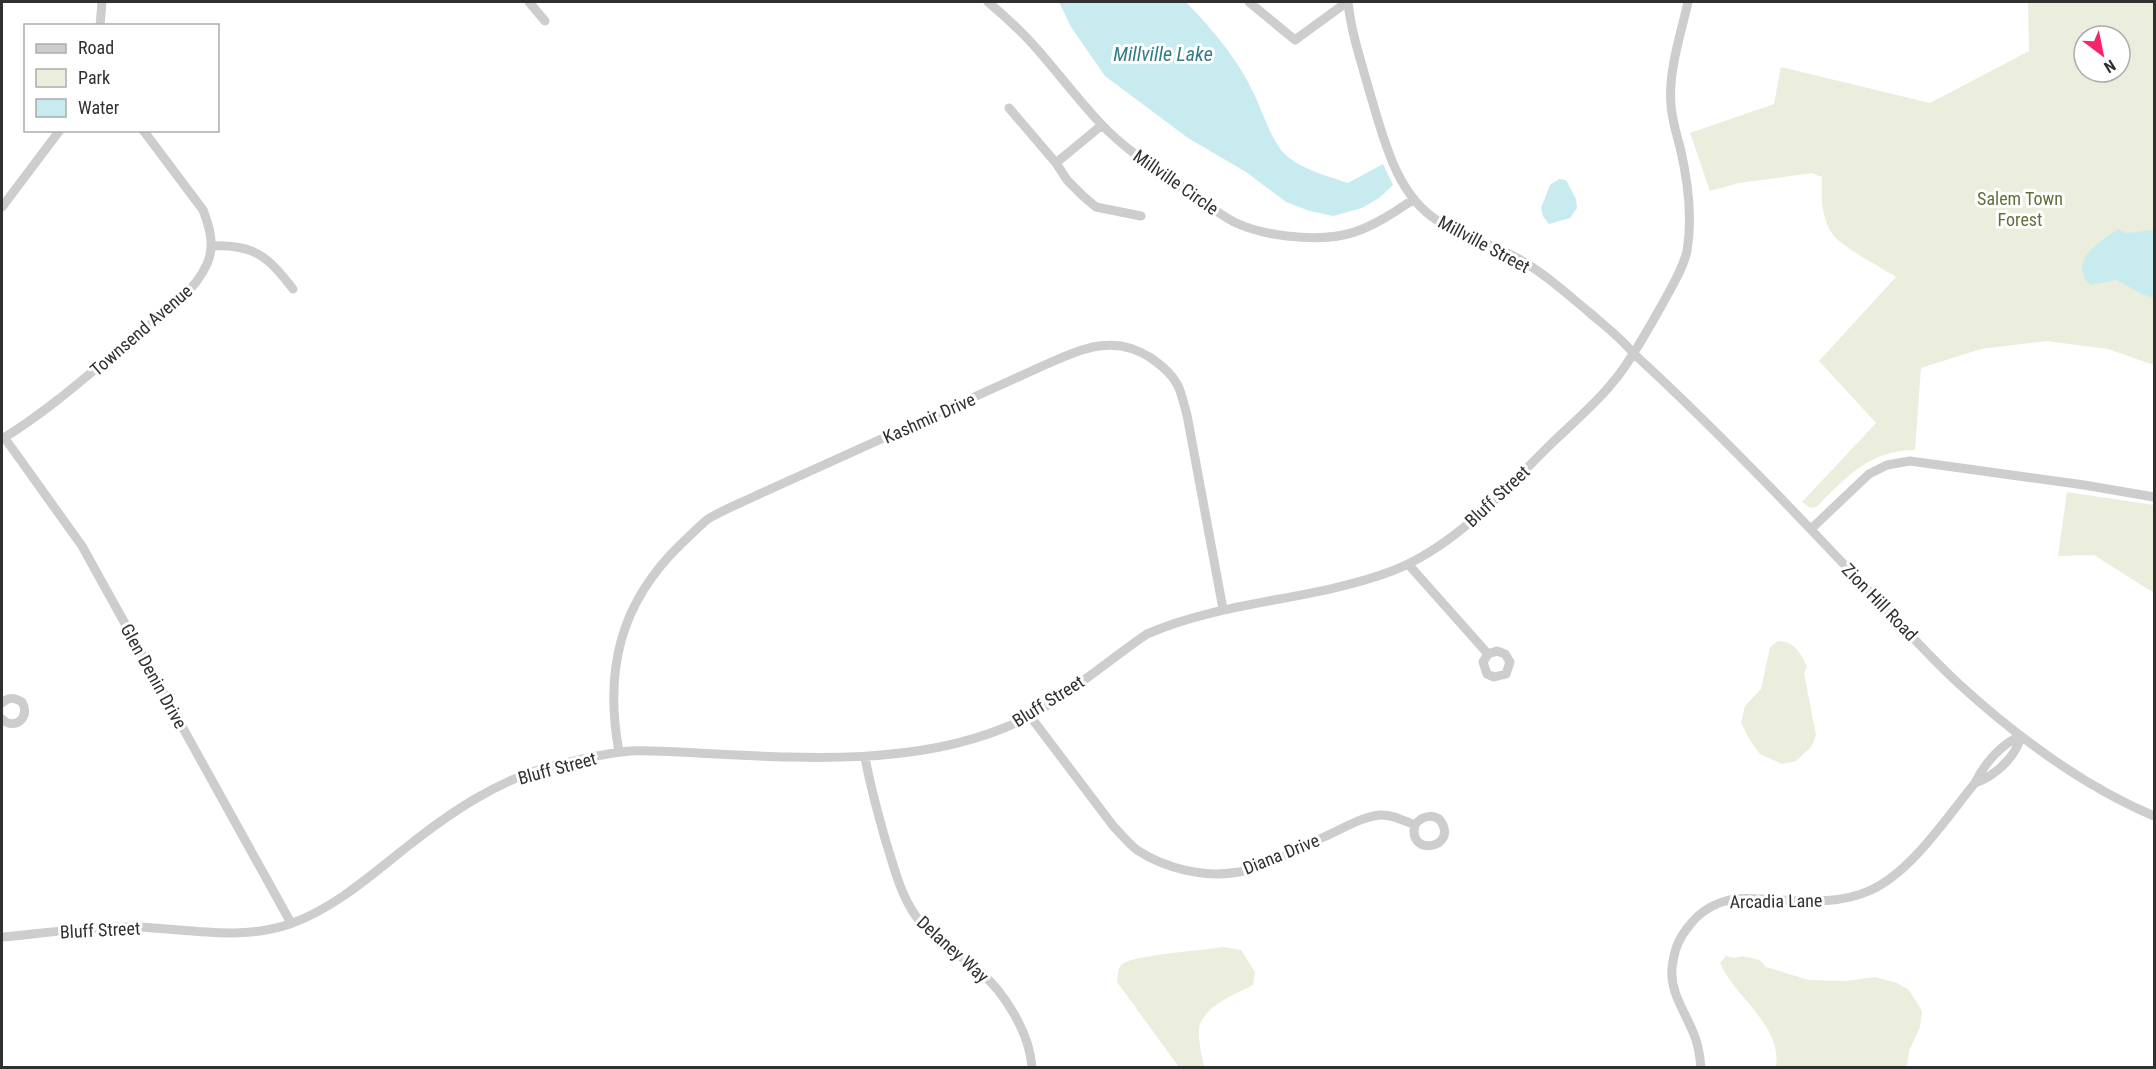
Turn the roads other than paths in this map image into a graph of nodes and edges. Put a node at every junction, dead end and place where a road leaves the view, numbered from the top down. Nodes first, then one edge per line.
1 (102, 2) edge
2 (529, 2) edge
3 (988, 2) edge
4 (1249, 2) edge
5 (1348, 2) edge
6 (1688, 2) edge
7 (545, 21) dead end
8 (100, 24) edge
9 (1009, 108) dead end
10 (1102, 125) junction
11 (58, 132) edge
12 (144, 132) edge
13 (1056, 163) junction
14 (1414, 199) junction
15 (2, 207) edge
16 (1141, 216) dead end
17 (212, 246) junction
18 (293, 289) dead end
19 (1633, 353) junction
20 (3, 438) edge
21 (2154, 497) edge
22 (1811, 529) junction
23 (1408, 564) junction
24 (1222, 609) junction
25 (1488, 654) dead end
26 (2, 703) edge
27 (1030, 716) junction
28 (4, 721) edge
29 (2, 733) edge
30 (2021, 736) junction
31 (619, 752) junction
32 (865, 757) junction
33 (2154, 816) edge
34 (1415, 825) dead end
35 (291, 923) junction
36 (2, 937) edge
37 (1032, 1068) edge
38 (1701, 1068) edge

1 - 8 street
2 - 7 street
3 - 10 street, Millville Circle
4 - 5 street
5 - 14 street, Millville Street
6 - 19 street, Bluff Street
9 - 13 street
10 - 13 street
10 - 14 street, Millville Circle
11 - 15 street
12 - 17 street
13 - 16 street
14 - 19 street, Millville Street
17 - 18 street
17 - 20 street, Townsend Avenue
19 - 22 street, Zion Hill Road
19 - 23 street, Bluff Street
20 - 35 street, Glen Denin Drive
21 - 22 street
22 - 30 street, Zion Hill Road
23 - 24 street, Bluff Street
23 - 25 street
24 - 27 street, Bluff Street
24 - 31 street, Kashmir Drive
26 - 28 street
27 - 32 street, Bluff Street
27 - 34 street, Diana Drive
28 - 29 street
30 - 33 street, Zion Hill Road
30 - 38 street, Arcadia Lane
31 - 32 street, Bluff Street
31 - 35 street, Bluff Street
32 - 37 street, Delaney Way
35 - 36 street, Bluff Street

